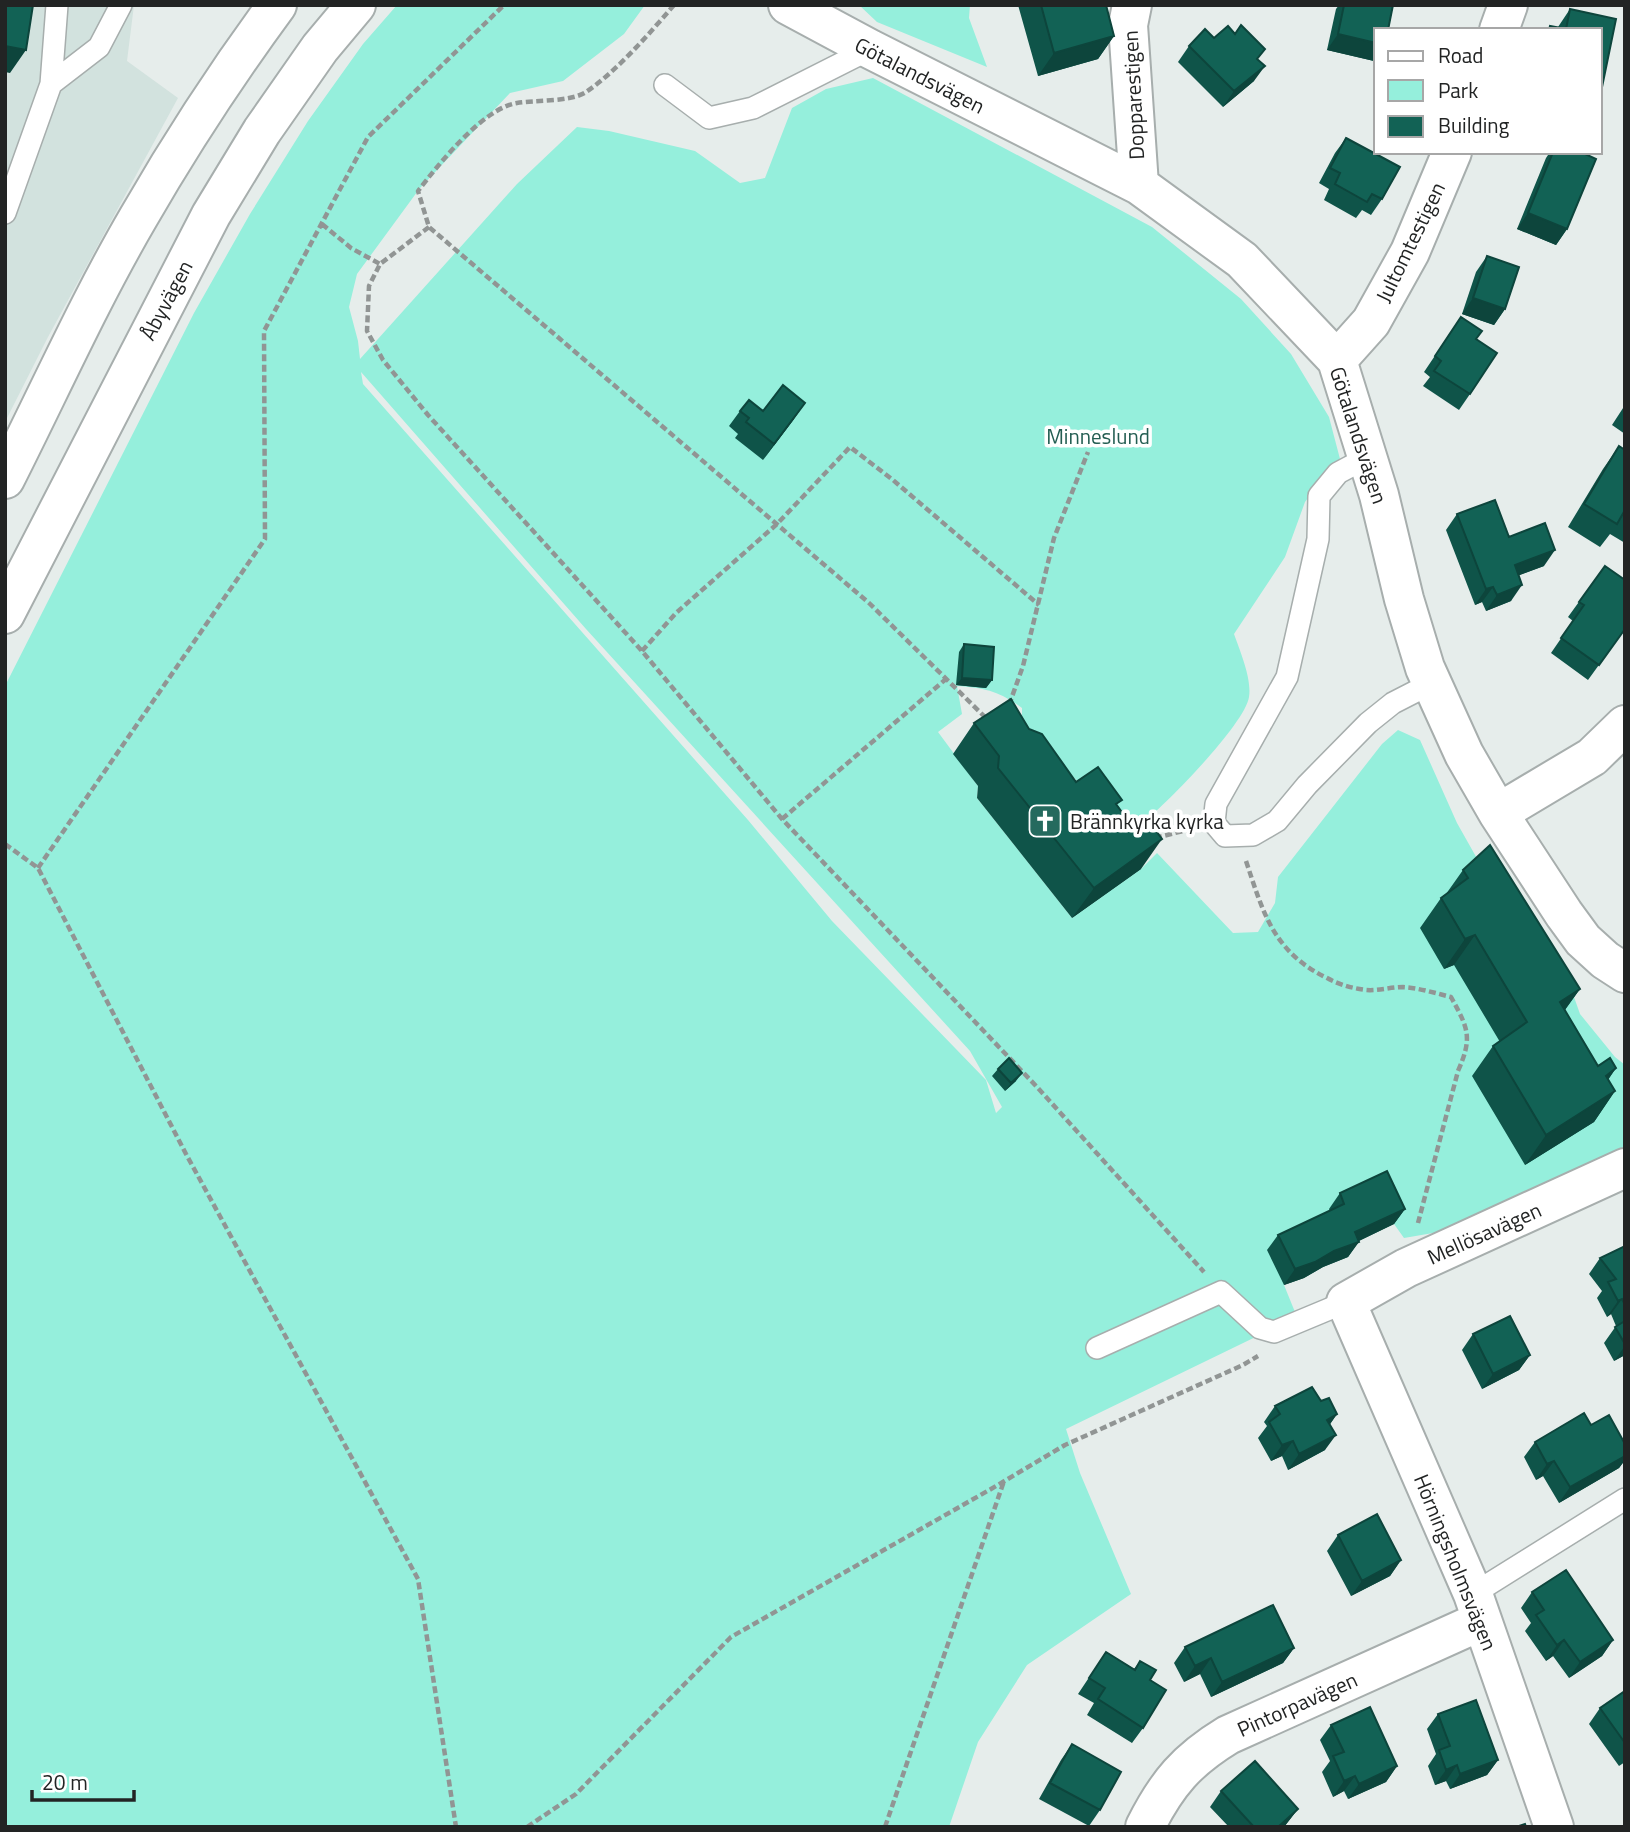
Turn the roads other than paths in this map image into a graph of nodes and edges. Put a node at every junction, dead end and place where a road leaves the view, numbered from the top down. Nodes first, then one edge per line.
1 (57, 5) edge
2 (121, 5) edge
3 (277, 5) edge
4 (356, 5) edge
5 (788, 5) edge
6 (1132, 5) edge
7 (1508, 5) edge
8 (1500, 28) edge
9 (870, 50) junction
10 (51, 84) junction
11 (665, 85) dead end
12 (1451, 154) edge
13 (1139, 185) junction
14 (5, 213) edge
15 (1337, 360) junction
16 (1368, 457) junction
17 (5, 479) edge
18 (5, 614) edge
19 (1432, 683) junction
20 (1625, 725) edge
21 (1499, 813) junction
22 (1625, 973) edge
23 (1625, 1168) edge
24 (1346, 1302) junction
25 (1097, 1348) dead end
26 (1625, 1499) edge
27 (1477, 1608) junction
28 (1145, 1827) edge
29 (1554, 1827) edge

1 - 10 lane
2 - 10 lane
3 - 17 street
4 - 18 street, Åbyvägen
5 - 9 street, Götalandsvägen
6 - 13 street, Dopparestigen
7 - 8 street
9 - 11 lane
9 - 13 street, Götalandsvägen
10 - 14 lane
12 - 15 street, Jultomtestigen
13 - 15 street, Götalandsvägen
15 - 16 street, Götalandsvägen
16 - 19 street, Götalandsvägen
16 - 19 lane
19 - 21 street, Götalandsvägen
20 - 21 street
21 - 22 street, Götalandsvägen
23 - 24 street, Mellösavägen
24 - 25 lane
24 - 27 street, Hörningsholmsvägen
26 - 27 lane
27 - 28 street, Pintorpavägen
27 - 29 street, Hörningsholmsvägen

